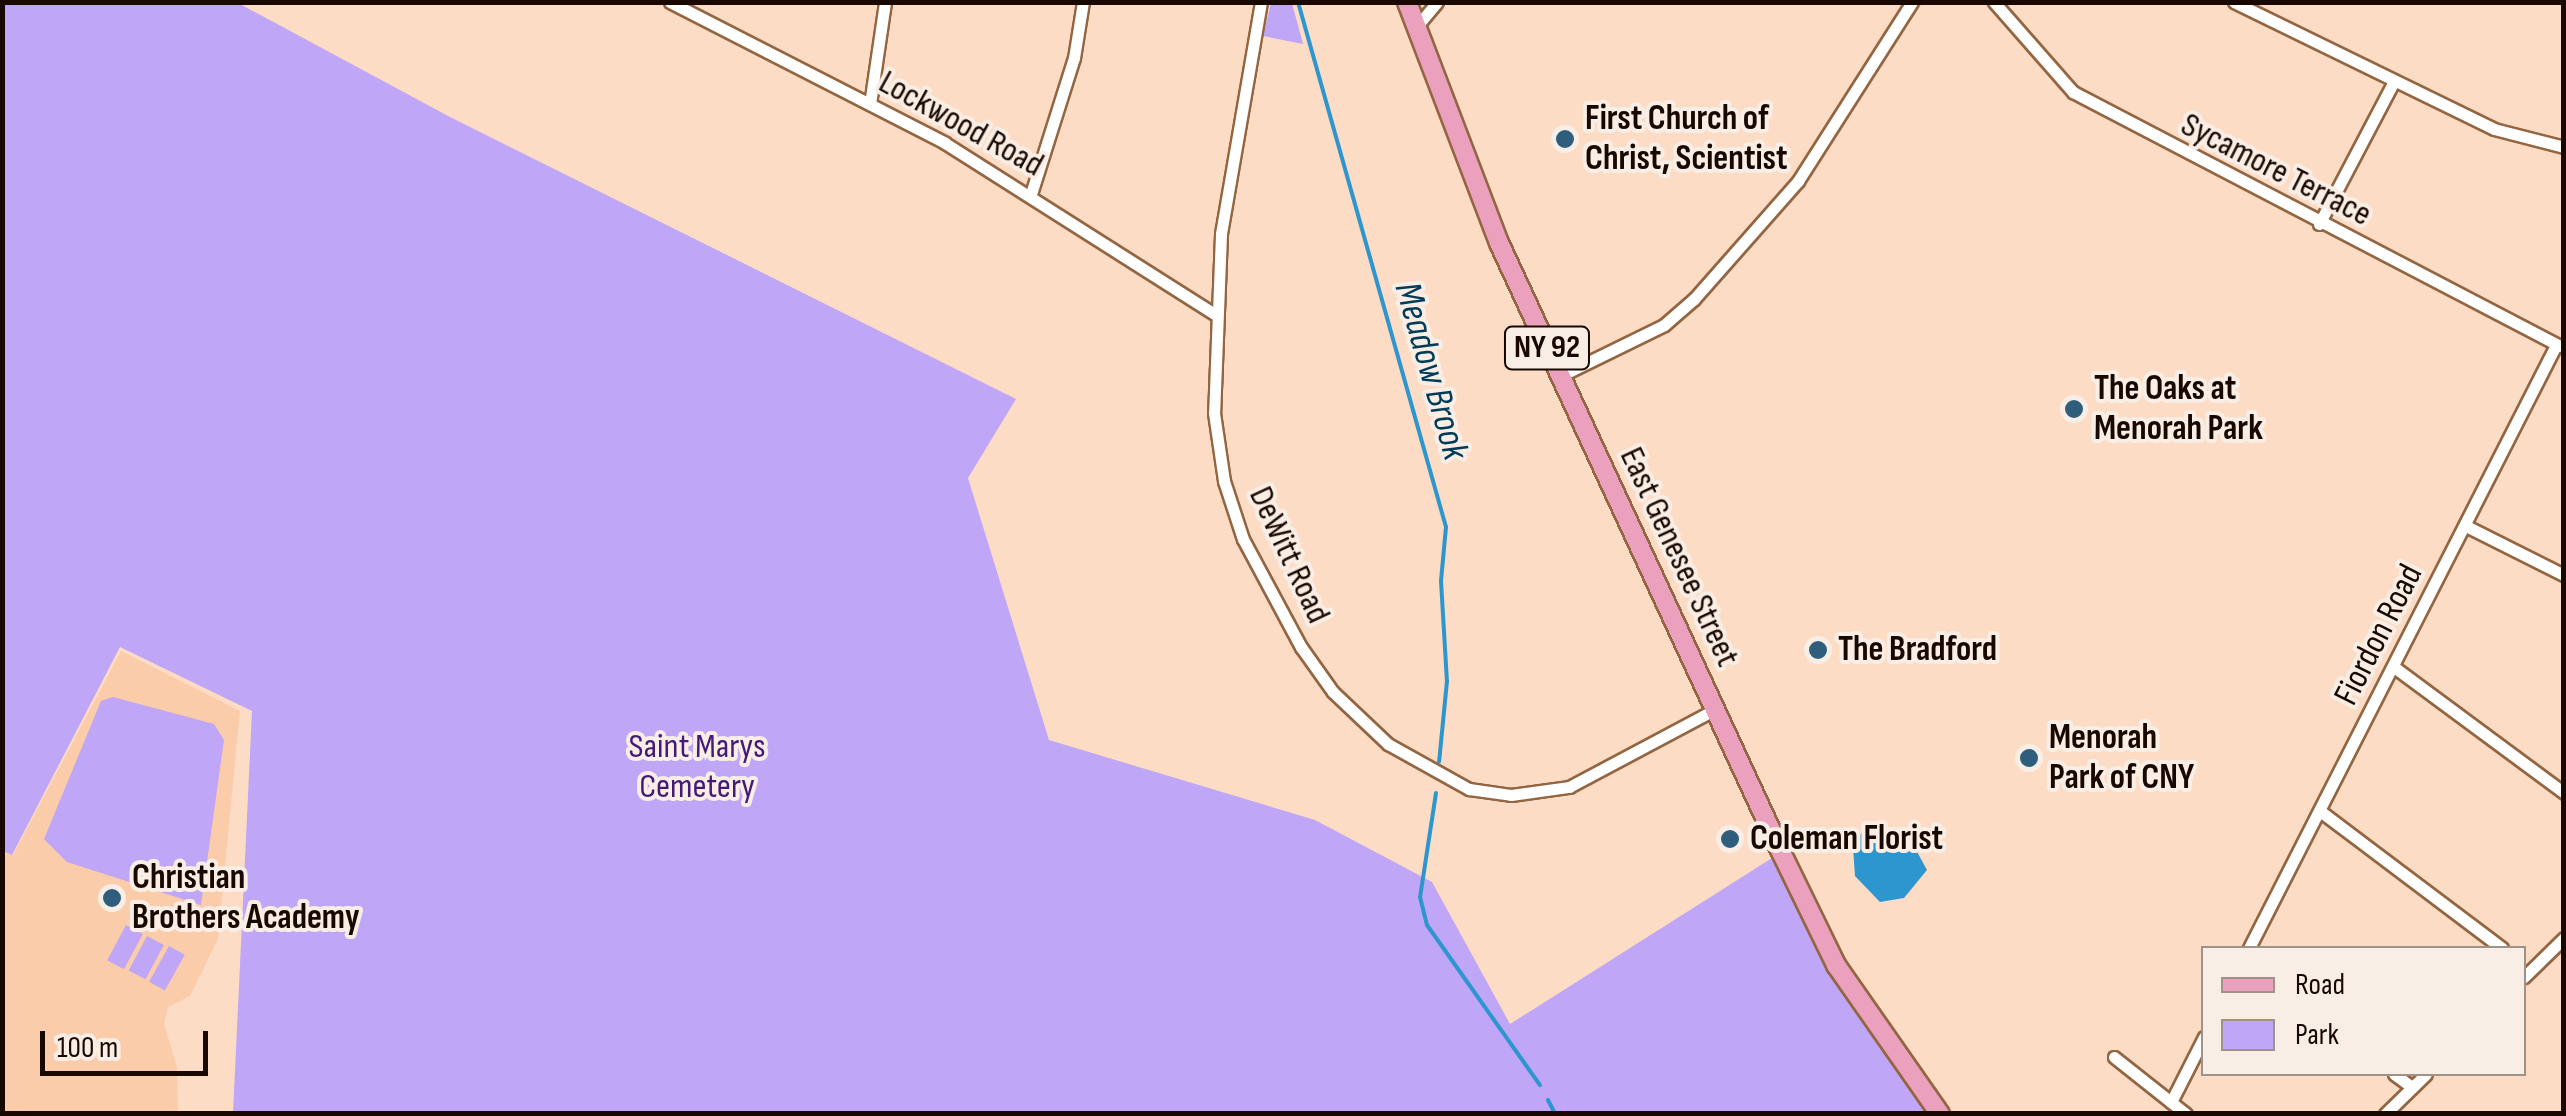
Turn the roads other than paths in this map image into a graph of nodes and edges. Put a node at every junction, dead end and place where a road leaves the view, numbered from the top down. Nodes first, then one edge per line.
1 (670, 2) edge
2 (886, 2) edge
3 (1083, 2) edge
4 (1260, 2) edge
5 (1407, 2) edge
6 (1437, 2) edge
7 (1912, 2) edge
8 (1994, 2) edge
9 (2234, 2) edge
10 (1417, 26) junction
11 (2394, 84) junction
12 (870, 104) junction
13 (2564, 147) edge
14 (1031, 194) junction
15 (2320, 224) junction
16 (1214, 314) junction
17 (2560, 347) edge
18 (1560, 376) junction
19 (2466, 526) junction
20 (2564, 575) edge
21 (2394, 667) junction
22 (1714, 710) junction
23 (2564, 792) edge
24 (2320, 811) junction
25 (2564, 938) edge
26 (2250, 946) edge
27 (2499, 946) edge
28 (2526, 972) edge
29 (2201, 1043) edge
30 (2114, 1057) dead end
31 (2397, 1076) edge
32 (2424, 1076) edge
33 (2412, 1087) junction
34 (2171, 1102) junction
35 (1940, 1114) edge
36 (2186, 1114) edge
37 (2385, 1114) edge

1 - 12 street, Lockwood Road
2 - 12 street
3 - 14 street
4 - 16 street, DeWitt Road
5 - 10 main road, East Genesee Street / NY 92
6 - 10 street
7 - 18 street
8 - 15 street, Sycamore Terrace
9 - 11 street
10 - 18 main road, East Genesee Street / NY 92
11 - 13 street
11 - 15 street
12 - 14 street, Lockwood Road
14 - 16 street, Lockwood Road
15 - 17 street, Sycamore Terrace
16 - 22 street, DeWitt Road
17 - 19 street, Fiordon Road
18 - 22 main road, East Genesee Street / NY 92
19 - 20 street
19 - 21 street, Fiordon Road
21 - 23 street
21 - 24 street, Fiordon Road
22 - 35 main road, East Genesee Street / NY 92
24 - 26 street, Fiordon Road
24 - 27 street
25 - 28 street
29 - 34 street
30 - 34 street
31 - 33 street
32 - 33 street
33 - 37 street
34 - 36 street

